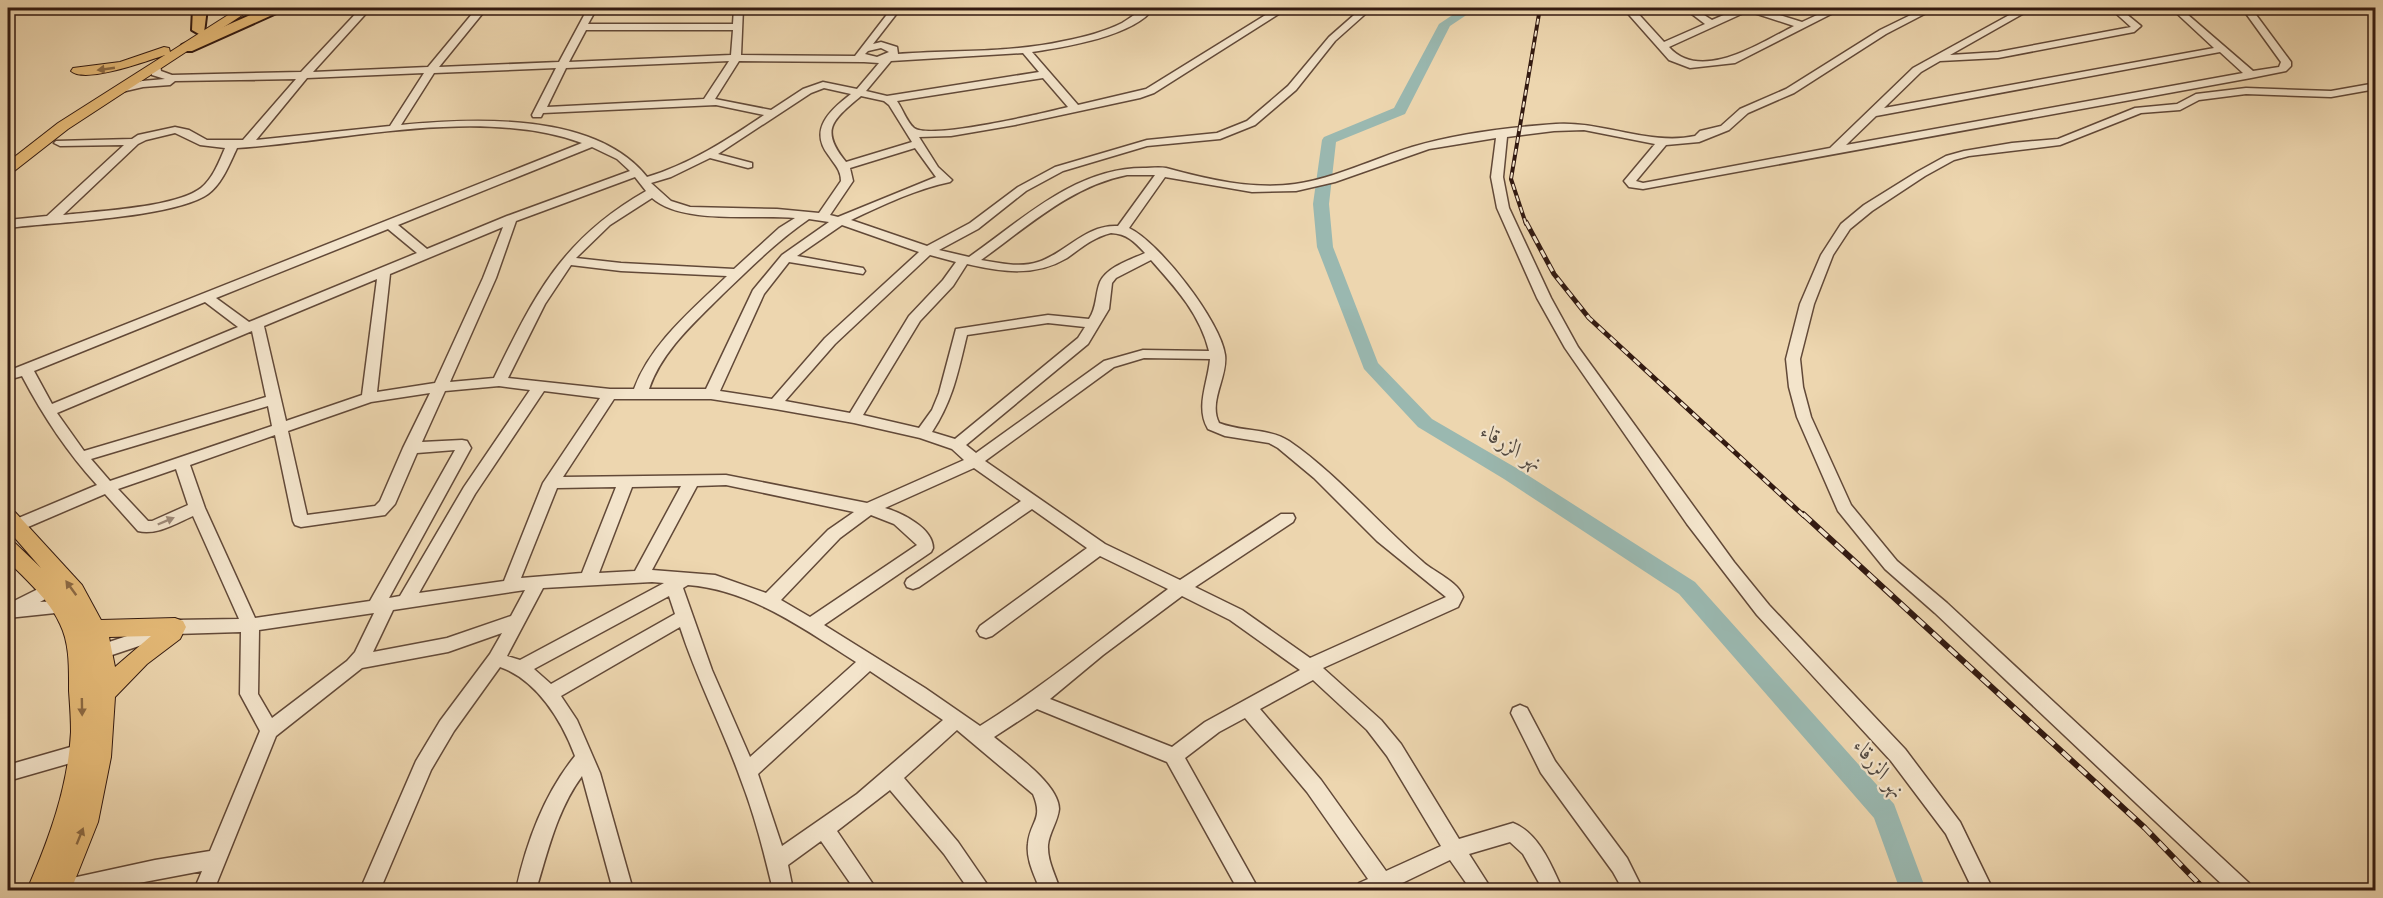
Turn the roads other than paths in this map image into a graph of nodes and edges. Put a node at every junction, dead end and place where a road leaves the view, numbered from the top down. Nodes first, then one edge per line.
1 (200, 8) edge
2 (233, 8) edge
3 (247, 8) edge
4 (276, 8) edge
5 (366, 8) edge
6 (482, 8) edge
7 (592, 8) edge
8 (739, 8) edge
9 (896, 8) edge
10 (1150, 8) edge
11 (1283, 8) edge
12 (1367, 8) edge
13 (1628, 8) edge
14 (1688, 8) edge
15 (1748, 8) edge
16 (1838, 8) edge
17 (1931, 8) edge
18 (2028, 8) edge
19 (2114, 8) edge
20 (2175, 8) edge
21 (2247, 8) edge
22 (886, 22) junction
23 (1711, 24) junction
24 (1803, 26) junction
25 (581, 27) junction
26 (737, 27) junction
27 (199, 30) junction
28 (1664, 46) junction
29 (179, 48) junction
30 (1025, 49) junction
31 (2222, 49) junction
32 (889, 52) junction
33 (865, 54) junction
34 (736, 58) junction
35 (1939, 59) junction
36 (564, 64) junction
37 (156, 67) junction
38 (431, 70) junction
39 (78, 71) dead end
40 (1047, 74) junction
41 (304, 75) junction
42 (2247, 76) junction
43 (132, 77) junction
44 (206, 79) junction
45 (2376, 86) edge
46 (117, 92) junction
47 (860, 92) junction
48 (2277, 93) junction
49 (887, 99) junction
50 (708, 102) junction
51 (541, 110) junction
52 (1076, 110) junction
53 (772, 113) junction
54 (1874, 113) junction
55 (529, 127) junction
56 (393, 129) junction
57 (910, 130) junction
58 (1712, 131) junction
59 (1502, 134) junction
60 (1620, 134) junction
61 (134, 142) junction
62 (1663, 142) junction
63 (60, 143) dead end
64 (247, 143) junction
65 (593, 143) junction
66 (919, 143) junction
67 (232, 145) junction
68 (1832, 153) junction
69 (710, 155) junction
70 (8, 156) edge
71 (748, 165) dead end
72 (844, 166) junction
73 (8, 169) edge
74 (1163, 171) junction
75 (645, 182) junction
76 (805, 217) junction
77 (823, 218) junction
78 (51, 219) junction
79 (511, 219) junction
80 (840, 220) junction
81 (8, 224) edge
82 (390, 224) junction
83 (1123, 228) junction
84 (927, 251) junction
85 (425, 254) junction
86 (1152, 255) junction
87 (786, 258) junction
88 (968, 260) junction
89 (566, 261) junction
90 (860, 271) dead end
91 (384, 272) junction
92 (738, 273) junction
93 (205, 296) junction
94 (1094, 324) junction
95 (252, 325) junction
96 (1218, 355) junction
97 (25, 368) junction
98 (8, 376) edge
99 (499, 382) junction
100 (540, 385) junction
101 (442, 387) junction
102 (610, 394) junction
103 (640, 394) junction
104 (711, 394) junction
105 (369, 398) junction
106 (275, 399) junction
107 (775, 404) junction
108 (48, 411) junction
109 (854, 418) junction
110 (280, 428) junction
111 (923, 434) junction
112 (957, 445) junction
113 (410, 448) junction
114 (80, 457) junction
115 (975, 461) junction
116 (181, 462) junction
117 (693, 479) junction
118 (627, 480) junction
119 (551, 483) junction
120 (108, 488) junction
121 (1032, 501) junction
122 (197, 508) junction
123 (868, 509) junction
124 (1287, 518) dead end
125 (10, 530) edge
126 (1099, 548) junction
127 (640, 577) junction
128 (588, 579) junction
129 (538, 582) junction
130 (681, 582) junction
131 (913, 583) dead end
132 (510, 586) junction
133 (1181, 588) junction
134 (54, 598) junction
135 (769, 601) junction
136 (406, 602) junction
137 (381, 605) junction
138 (8, 612) edge
139 (685, 616) junction
140 (518, 620) junction
141 (250, 625) junction
142 (811, 625) junction
143 (95, 628) junction
144 (177, 629) junction
145 (986, 631) dead end
146 (496, 659) junction
147 (91, 660) junction
148 (869, 661) junction
149 (357, 662) junction
150 (521, 668) junction
151 (1312, 668) junction
152 (103, 693) junction
153 (548, 694) junction
154 (1035, 701) junction
155 (1247, 707) junction
156 (1520, 713) dead end
157 (956, 720) junction
158 (269, 731) junction
159 (980, 736) junction
160 (81, 752) junction
161 (1174, 756) junction
162 (585, 758) junction
163 (748, 771) junction
164 (8, 773) edge
165 (891, 777) junction
166 (824, 829) junction
167 (1454, 849) junction
168 (218, 859) junction
169 (777, 862) junction
170 (1550, 884) dead end
171 (1379, 888) edge
172 (40, 891) edge
173 (58, 891) edge
174 (63, 891) edge
175 (204, 891) edge
176 (370, 891) edge
177 (526, 891) edge
178 (623, 891) edge
179 (783, 891) edge
180 (867, 891) edge
181 (981, 891) edge
182 (1050, 891) edge
183 (1249, 891) edge
184 (1482, 891) edge
185 (1633, 891) edge
186 (1983, 891) edge
187 (2242, 891) edge

1 - 27 highway
2 - 27 main road
3 - 29 main road
4 - 29 highway
5 - 41 street
6 - 38 street
7 - 25 street
8 - 26 street
9 - 22 street
10 - 30 street
11 - 52 street
12 - 84 street
13 - 28 street
14 - 23 street
15 - 23 street
15 - 24 street
16 - 24 street
17 - 58 street
18 - 35 street
19 - 35 street
20 - 31 street
21 - 42 street
22 - 32 street
22 - 33 street
23 - 28 street
24 - 28 street
25 - 26 street
25 - 36 street
26 - 34 street
27 - 29 main road
29 - 37 main road
29 -> 39 main road
29 - 43 main road
30 - 32 street
30 - 40 street
31 - 42 street
31 - 54 street
32 - 33 street
32 - 33 street
32 - 47 street
33 - 34 street
33 - 47 street
34 - 36 street
34 - 50 street
35 - 54 street
36 - 38 street
36 - 51 street
37 - 43 main road
37 - 44 street
38 - 41 street
38 - 56 street
40 - 49 street
40 - 52 street
41 - 44 street
41 - 64 street
42 - 48 street
42 - 68 street
43 - 46 main road
43 - 70 main road
44 - 46 street
45 - 48 street
46 - 73 main road
47 - 49 street
47 - 53 street
47 - 72 street
48 - 187 street
49 - 57 street
50 - 51 street
50 - 53 street
51 - 55 street
52 - 57 street
53 - 69 street
54 - 68 street
55 - 56 street
55 - 65 street
56 - 64 street
57 - 66 street
58 - 60 street
58 - 62 street
59 - 60 street
59 - 74 street
59 - 186 street
60 - 62 street
61 - 63 street
61 - 67 street
61 - 78 street
62 - 68 street
64 - 67 street
65 - 75 street
65 - 82 street
66 - 72 street
66 - 80 street
67 - 78 street
69 - 71 street
69 - 75 street
72 - 77 street
74 - 83 street
74 - 88 street
75 - 76 street
75 - 79 street
75 - 89 street
76 - 77 street
76 - 92 street
77 - 80 street
78 - 81 street
79 - 85 street
79 - 101 street
80 - 84 street
80 - 87 street
82 - 85 street
82 - 93 street
83 - 86 street
83 - 88 street
84 - 88 street
84 - 107 street
85 - 91 street
86 - 94 street
86 - 96 street
87 - 90 street
87 - 104 street
88 - 109 street
89 - 92 street
89 - 99 street
91 - 95 street
91 - 105 street
92 - 103 street
93 - 95 street
93 - 97 street
94 - 111 street
94 - 112 street
95 - 106 street
95 - 108 street
96 - 115 street
96 - 151 street
97 - 98 street
97 - 108 street
99 - 100 street
99 - 101 street
100 - 102 street
100 - 136 street
101 - 105 street
101 - 113 street
102 - 103 street
102 - 119 street
103 - 104 street
104 - 107 street
105 - 110 street
106 - 110 street
106 - 114 street
107 - 109 street
108 - 114 street
109 - 111 street
110 - 113 street
110 - 116 street
111 - 112 street
112 - 115 street
113 - 137 street
114 - 120 street
115 - 121 street
115 - 123 street
116 - 120 street
116 - 122 street
117 - 118 street
117 - 123 street
117 - 127 street
118 - 119 street
118 - 128 street
119 - 132 street
120 -> 122 street
120 - 125 street
121 - 126 street
121 - 131 street
122 - 141 street
123 - 135 street
123 - 142 street
124 - 133 street
125 - 134 main road
143 -> 125 main road
126 - 133 street
126 - 145 street
127 - 128 street
127 - 130 street
128 - 129 street
129 - 132 street
129 - 140 street
130 - 135 street
130 - 139 street
130 - 150 street
132 - 136 street
133 - 151 street
133 - 154 street
134 - 138 street
134 - 147 main road
135 - 142 street
136 - 137 street
137 - 141 street
137 - 149 street
139 - 153 street
139 - 163 street
140 - 146 street
140 - 149 street
141 - 144 street
141 - 158 street
142 - 148 street
143 - 144 main road
143 - 147 main road
144 - 147 street
144 - 152 main road
146 - 150 street
146 - 176 street
147 - 152 main road
147 -> 160 main road
148 - 157 street
148 - 163 street
149 - 158 street
150 - 153 street
151 - 155 street
151 - 167 street
173 -> 152 main road
153 - 162 street
154 - 159 street
154 - 161 street
155 - 161 street
155 - 171 street
156 - 185 street
157 - 159 street
157 - 165 street
158 - 168 street
159 - 182 street
160 - 164 street
160 - 172 main road
161 - 183 street
162 - 177 street
162 - 178 street
163 - 169 street
165 - 166 street
165 - 181 street
166 - 169 street
166 - 180 street
167 - 170 street
167 - 171 street
167 - 184 street
168 - 174 street
168 - 175 street
169 - 179 street

